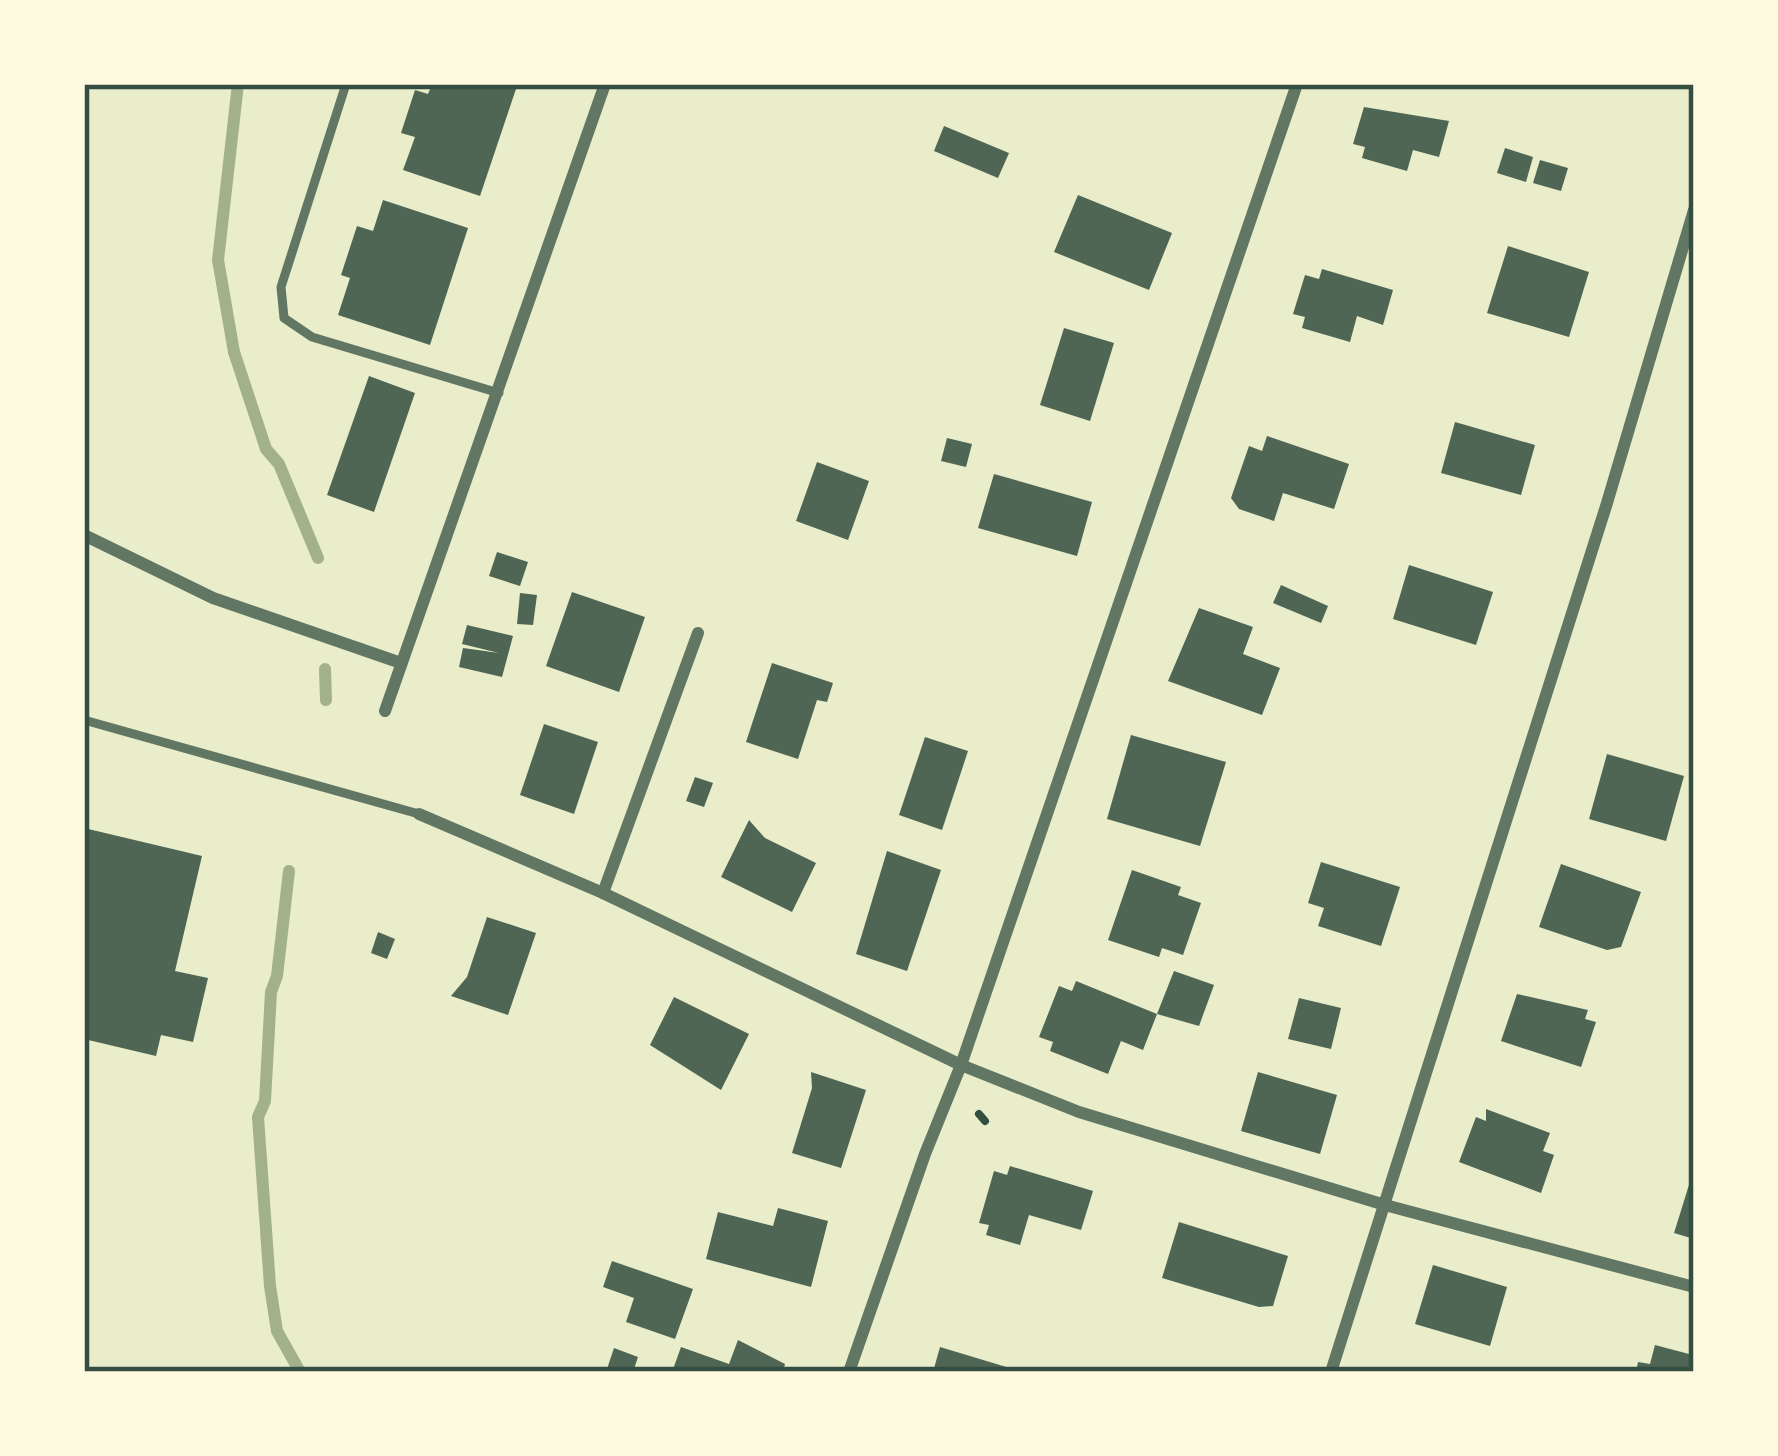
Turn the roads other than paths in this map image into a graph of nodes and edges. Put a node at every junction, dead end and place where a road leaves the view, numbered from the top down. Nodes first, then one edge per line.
1 (346, 84) edge
2 (604, 84) edge
3 (1298, 84) edge
4 (1694, 210) edge
5 (499, 393) junction
6 (84, 535) edge
7 (698, 633) dead end
8 (401, 664) junction
9 (385, 711) dead end
10 (84, 720) edge
11 (419, 814) joint
12 (604, 893) junction
13 (961, 1064) junction
14 (1385, 1205) junction
15 (1694, 1287) edge
16 (850, 1372) edge
17 (1331, 1372) edge

1 - 5 lane
2 - 5 street
3 - 13 street
4 - 14 street
5 - 8 street
6 - 8 street
7 - 12 street
8 - 9 street
10 - 11 lane
11 - 12 street
12 - 13 street
13 - 14 street
13 - 16 street
14 - 15 street
14 - 17 street

